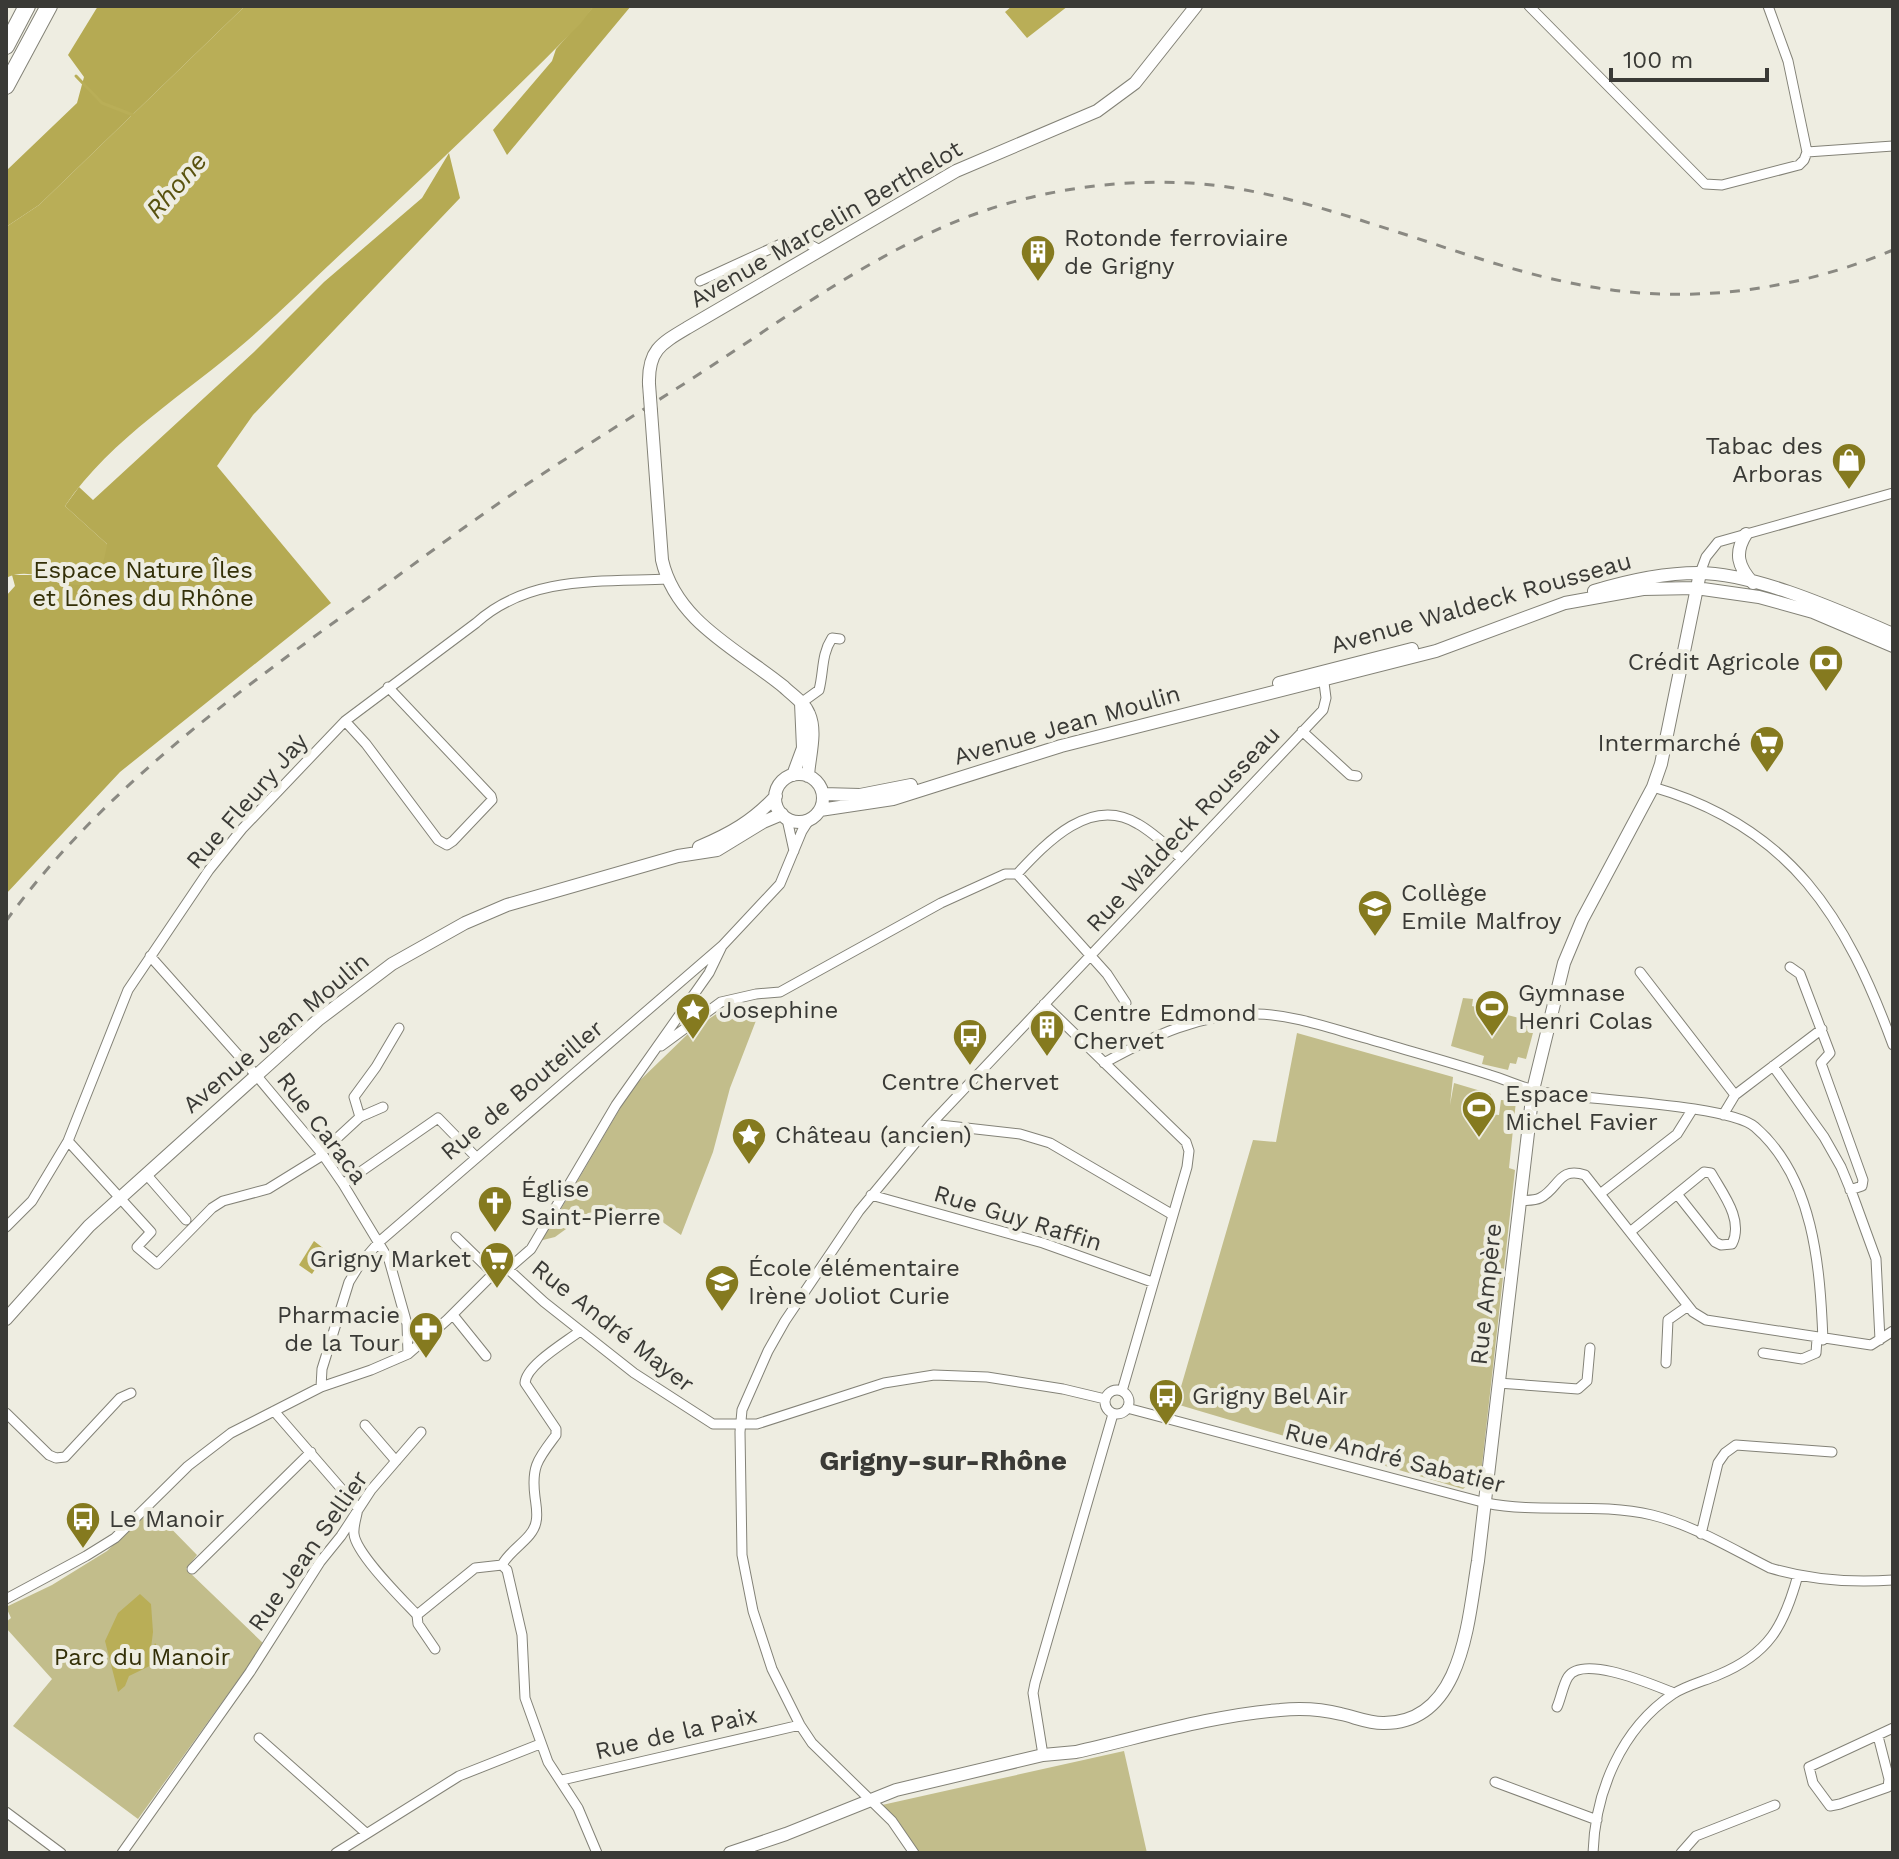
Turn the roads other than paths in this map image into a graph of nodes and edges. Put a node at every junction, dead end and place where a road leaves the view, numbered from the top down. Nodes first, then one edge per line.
1 (27, 6) edge
2 (49, 6) edge
3 (1196, 6) edge
4 (1529, 6) edge
5 (1768, 6) edge
6 (6, 46) edge
7 (6, 86) edge
8 (1893, 146) edge
9 (1807, 152) junction
10 (820, 250) junction
11 (700, 281) dead end
12 (1893, 493) edge
13 (1746, 534) junction
14 (1700, 573) junction
15 (668, 579) junction
16 (1753, 583) junction
17 (1696, 588) junction
18 (1893, 634) edge
19 (840, 639) dead end
20 (1893, 646) edge
21 (1323, 676) junction
22 (388, 687) junction
23 (801, 703) junction
24 (345, 721) junction
25 (1302, 731) junction
26 (793, 775) junction
27 (808, 776) junction
28 (1357, 776) dead end
29 (1653, 787) junction
30 (823, 794) junction
31 (776, 796) junction
32 (820, 810) junction
33 (785, 816) junction
34 (809, 820) junction
35 (794, 851) junction
36 (678, 856) junction
37 (1182, 859) junction
38 (1017, 874) junction
39 (722, 946) junction
40 (150, 956) junction
41 (1092, 956) junction
42 (1790, 967) dead end
43 (1640, 972) dead end
44 (1126, 1003) dead end
45 (1044, 1004) junction
46 (399, 1028) dead end
47 (1822, 1029) junction
48 (1893, 1045) edge
49 (655, 1050) junction
50 (1104, 1063) junction
51 (1773, 1066) junction
52 (256, 1075) junction
53 (1533, 1090) junction
54 (1735, 1095) junction
55 (383, 1107) dead end
56 (1692, 1110) junction
57 (1723, 1115) junction
58 (360, 1117) junction
59 (931, 1124) junction
60 (68, 1141) junction
61 (322, 1154) junction
62 (476, 1157) junction
63 (146, 1174) junction
64 (343, 1184) junction
65 (1850, 1190) junction
66 (1600, 1194) junction
67 (1677, 1194) junction
68 (871, 1195) junction
69 (119, 1199) junction
70 (1519, 1201) junction
71 (1173, 1215) junction
72 (186, 1220) dead end
73 (6, 1227) edge
74 (1630, 1232) junction
75 (456, 1237) dead end
76 (379, 1242) junction
77 (508, 1269) junction
78 (494, 1274) junction
79 (1152, 1282) junction
80 (1688, 1306) junction
81 (453, 1315) junction
82 (6, 1319) edge
83 (580, 1331) junction
84 (1893, 1331) edge
85 (1820, 1339) junction
86 (1880, 1340) junction
87 (1590, 1348) dead end
88 (1763, 1353) dead end
89 (408, 1354) junction
90 (486, 1356) dead end
91 (1666, 1363) dead end
92 (1498, 1383) junction
93 (321, 1387) junction
94 (1122, 1391) junction
95 (131, 1393) dead end
96 (1105, 1399) junction
97 (1127, 1408) junction
98 (274, 1411) junction
99 (6, 1413) edge
100 (1113, 1414) junction
101 (740, 1424) junction
102 (365, 1425) dead end
103 (421, 1432) dead end
104 (311, 1452) junction
105 (1832, 1452) dead end
106 (396, 1461) junction
107 (1486, 1503) junction
108 (358, 1508) junction
109 (1701, 1534) junction
110 (502, 1565) junction
111 (192, 1569) dead end
112 (1798, 1575) junction
113 (1892, 1580) edge
114 (1893, 1591) edge
115 (6, 1599) edge
116 (417, 1615) junction
117 (435, 1649) dead end
118 (1674, 1693) junction
119 (1557, 1707) dead end
120 (800, 1725) junction
121 (1893, 1728) edge
122 (1878, 1736) junction
123 (259, 1738) dead end
124 (540, 1744) junction
125 (1043, 1755) junction
126 (562, 1780) junction
127 (1495, 1782) dead end
128 (871, 1800) junction
129 (1775, 1805) dead end
130 (6, 1812) edge
131 (1597, 1820) junction
132 (366, 1833) junction
133 (61, 1853) edge
134 (122, 1853) edge
135 (336, 1853) edge
136 (597, 1853) edge
137 (730, 1853) edge
138 (914, 1853) edge
139 (1593, 1853) edge
140 (1681, 1853) edge

1 - 6 highway
2 - 7 highway
3 - 10 main road, Avenue Marcelin Berthelot
4 - 9 street
5 - 9 street
8 - 9 street
10 - 11 street
10 - 15 main road, Avenue Marcelin Berthelot, bridge
12 - 13 street
13 - 14 street
13 - 16 main road
14 - 16 main road, Avenue Waldeck Rousseau
14 - 17 main road, Rue Ampère
14 - 21 main road, Avenue Waldeck Rousseau
15 - 22 street, Rue Fleury Jay
15 - 23 main road
16 - 18 main road, Avenue Waldeck Rousseau
17 - 20 main road, Avenue Waldeck Rousseau
17 - 21 main road, Avenue Waldeck Rousseau
17 - 29 main road, Rue Ampère
19 - 23 street
21 - 25 street, Rue Waldeck Rousseau
21 - 30 main road, Avenue Jean Moulin
21 - 32 main road, Avenue Jean Moulin
22 - 24 street, Rue Fleury Jay
22 - 24 street
23 - 26 main road
23 - 27 main road
24 - 40 street, Rue Fleury Jay
25 - 28 street
25 - 37 street, Rue Waldeck Rousseau
26 - 27 main road
26 - 31 main road
27 - 30 main road
29 - 48 street
29 - 53 main road, Rue Ampère
30 - 32 main road
31 - 33 main road
31 - 36 main road, Avenue Jean Moulin
32 - 34 main road
33 - 34 main road
33 - 35 street
33 - 36 main road, Avenue Jean Moulin
34 - 35 street, Rue de Bouteiller
35 - 39 street, Rue de Bouteiller
36 - 52 main road, Avenue Jean Moulin
37 - 38 street
37 - 41 street, Rue Waldeck Rousseau
38 - 41 street
38 - 49 street
39 - 49 street
39 - 62 street, Rue de Bouteiller
40 - 52 street, Rue Caraca
40 - 60 street, Rue Fleury Jay
41 - 44 street
41 - 45 street, Rue Waldeck Rousseau
42 - 47 street
43 - 54 street
45 - 50 street
45 - 59 street, Rue Waldeck Rousseau
46 - 58 street
47 - 51 street
47 - 65 street
49 - 77 street
50 - 53 street
50 - 71 street
51 - 54 street
51 - 65 street
52 - 61 street, Rue Caraca
52 - 63 main road, Avenue Jean Moulin
53 - 56 street
53 - 70 main road, Rue Ampère
54 - 57 street
55 - 58 street
56 - 57 street
56 - 66 street
57 - 85 street
58 - 61 street
59 - 68 street, Rue Waldeck Rousseau
59 - 71 street
60 - 69 street
60 - 73 street, Rue Fleury Jay
61 - 64 street, Rue Caraca
61 - 69 street
62 - 64 street
62 - 76 street, Rue de Bouteiller
63 - 69 main road, Avenue Jean Moulin
63 - 72 street
64 - 76 street, Rue Caraca
65 - 86 street
66 - 70 street
66 - 74 street
67 - 67 street
67 - 74 street
68 - 79 street, Rue Guy Raffin
68 - 101 street, Rue Waldeck Rousseau
69 - 82 main road, Avenue Jean Moulin
70 - 92 main road, Rue Ampère
71 - 79 street
74 - 80 street
75 - 78 street
76 - 89 street, Rue Caraca
76 - 93 street, Rue de Bouteiller
77 - 78 street
77 - 83 street, Rue André Mayer
78 - 81 street
79 - 94 street
80 - 85 street
80 - 91 street
81 - 89 street
81 - 90 street
83 - 101 street, Rue André Mayer
83 - 110 street
84 - 86 street
85 - 86 street
85 - 88 street
87 - 92 street
89 - 93 street
92 - 107 main road, Rue Ampère
93 - 98 street
94 - 96 street
94 - 97 street
95 - 99 street
96 - 100 street
96 - 101 street
97 - 100 street
97 - 107 street, Rue André Sabatier
98 - 104 street
98 - 115 street
100 - 125 street
101 - 120 street, Rue Waldeck Rousseau
102 - 106 street
103 - 106 street, Rue Jean Sellier
104 - 108 street
104 - 111 street
105 - 109 street
106 - 108 street, Rue Jean Sellier
107 - 109 street, Rue André Sabatier
107 - 125 main road, Rue Ampère
108 - 116 street
108 - 134 street, Rue Jean Sellier
109 - 112 street, Rue André Sabatier
110 - 116 street
110 - 124 street
112 - 113 street, Rue André Sabatier
112 - 118 street
113 - 114 street
116 - 117 street
118 - 119 street
118 - 131 street
120 - 126 street, Rue de la Paix
120 - 128 street, Rue Waldeck Rousseau
121 - 122 street
122 - 122 street
123 - 132 street
124 - 126 street
124 - 132 street
125 - 128 main road, Rue Ampère
126 - 136 street
127 - 131 street
128 - 137 main road, Rue Ampère
128 - 138 street, Rue Waldeck Rousseau
129 - 140 street
130 - 133 street
131 - 139 street
132 - 135 street

